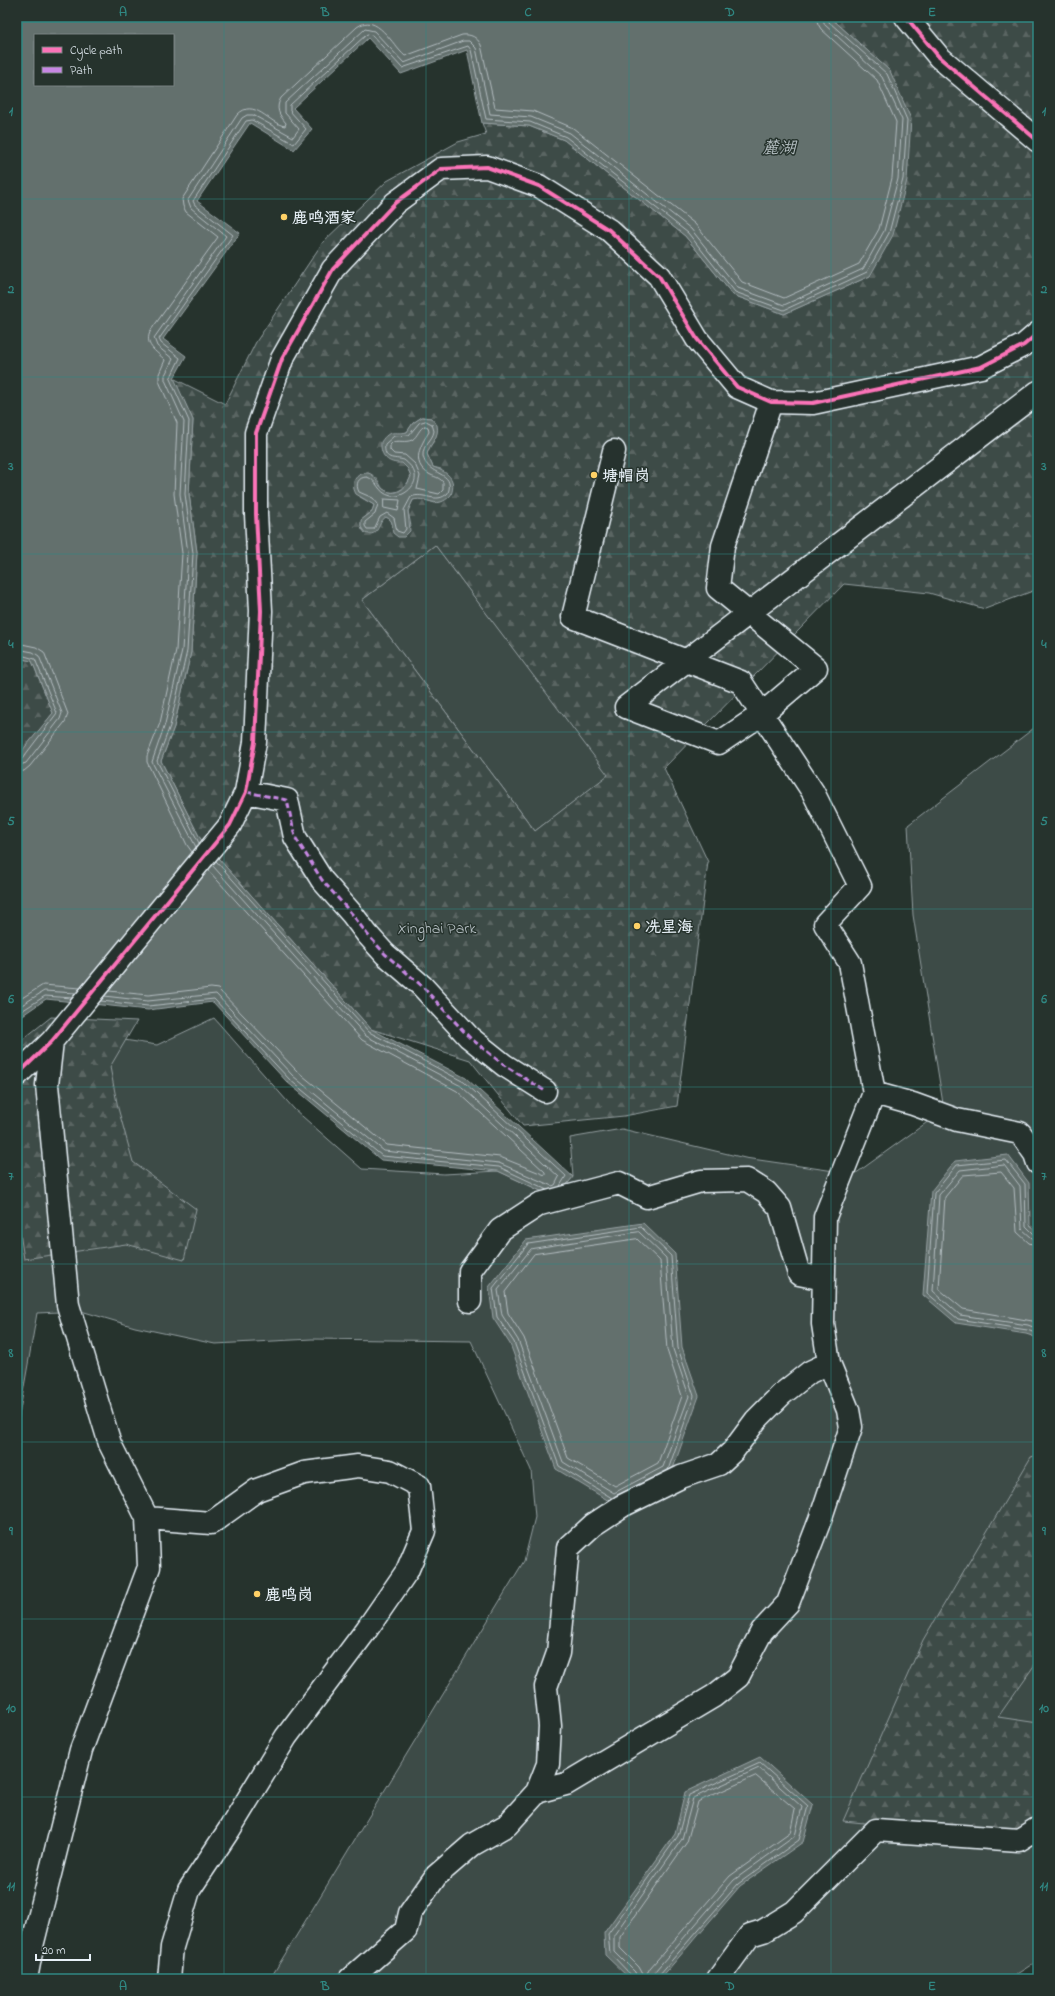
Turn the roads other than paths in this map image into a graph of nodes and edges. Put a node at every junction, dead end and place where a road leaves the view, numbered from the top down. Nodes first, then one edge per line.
1 (906, 17) edge
2 (1038, 141) edge
3 (1038, 333) edge
4 (1038, 392) edge
5 (771, 402) junction
6 (614, 451) dead end
7 (749, 613) junction
8 (686, 661) junction
9 (762, 714) junction
10 (246, 792) junction
11 (52, 1041) junction
12 (17, 1075) edge
13 (545, 1090) dead end
14 (874, 1093) junction
15 (1038, 1163) edge
16 (824, 1279) junction
17 (470, 1300) dead end
18 (829, 1363) junction
19 (147, 1518) junction
20 (537, 1792) junction
21 (1038, 1828) edge
22 (26, 1979) edge
23 (169, 1979) edge
24 (350, 1979) edge
25 (718, 1979) edge

1 - 2 street
3 - 5 street
4 - 7 street
5 - 7 street
5 - 10 street
6 - 8 street
7 - 8 street
7 - 9 street
8 - 9 street
8 - 9 street
9 - 14 street
10 - 11 street
10 - 13 street
11 - 12 street
11 - 19 street
14 - 15 street
14 - 16 street
16 - 17 street
16 - 18 street
18 - 20 street
18 - 20 street
19 - 22 street
19 - 23 street
20 - 24 street
21 - 25 street

